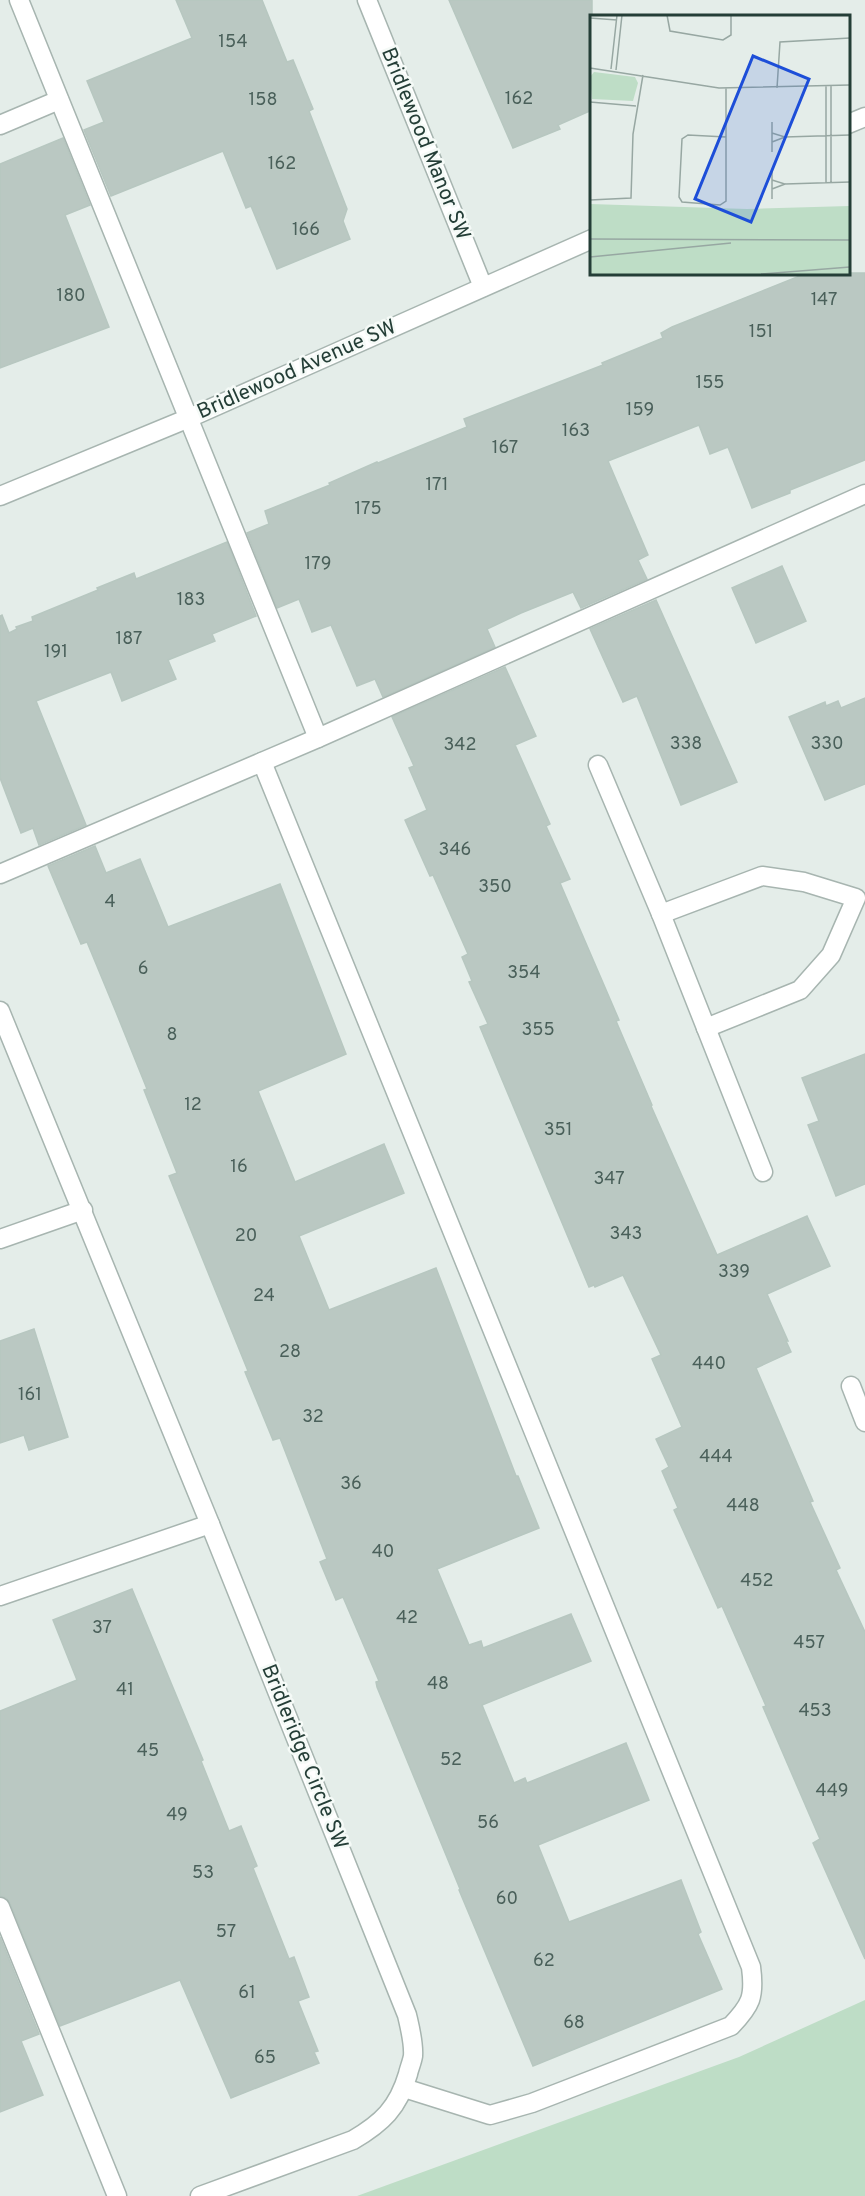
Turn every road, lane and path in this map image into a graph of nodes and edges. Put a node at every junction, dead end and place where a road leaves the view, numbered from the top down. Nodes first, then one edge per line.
1 (19, 0) edge
2 (367, 0) edge
3 (59, 100) junction
4 (865, 117) edge
5 (850, 124) edge
6 (0, 125) edge
7 (590, 240) edge
8 (483, 287) junction
9 (189, 418) junction
10 (865, 494) edge
11 (0, 496) edge
12 (318, 738) junction
13 (262, 762) junction
14 (598, 765) dead end
15 (0, 874) edge
16 (861, 896) edge
17 (661, 914) junction
18 (0, 1011) edge
19 (706, 1028) junction
20 (764, 1172) dead end
21 (82, 1210) junction
22 (0, 1239) edge
23 (851, 1386) dead end
24 (865, 1422) edge
25 (210, 1524) junction
26 (0, 1596) edge
27 (0, 1906) edge
28 (404, 2088) junction
29 (117, 2196) edge
30 (200, 2196) edge

1 - 3 street
2 - 8 street, Bridlewood Manor SW
3 - 6 street
3 - 9 street
4 - 5 street
7 - 8 street, Bridlewood Avenue SW
8 - 9 street, Bridlewood Avenue SW
9 - 11 street, Bridlewood Avenue SW
9 - 12 street
10 - 12 street
12 - 13 street
13 - 15 street
13 - 28 street
14 - 17 street
16 - 17 street
16 - 19 street
17 - 19 street
18 - 21 street, Bridleridge Circle SW
19 - 20 street
21 - 22 street
21 - 25 street, Bridleridge Circle SW
23 - 24 street
25 - 26 street
25 - 28 street, Bridleridge Circle SW
27 - 29 street
28 - 30 street, Bridleridge Circle SW

